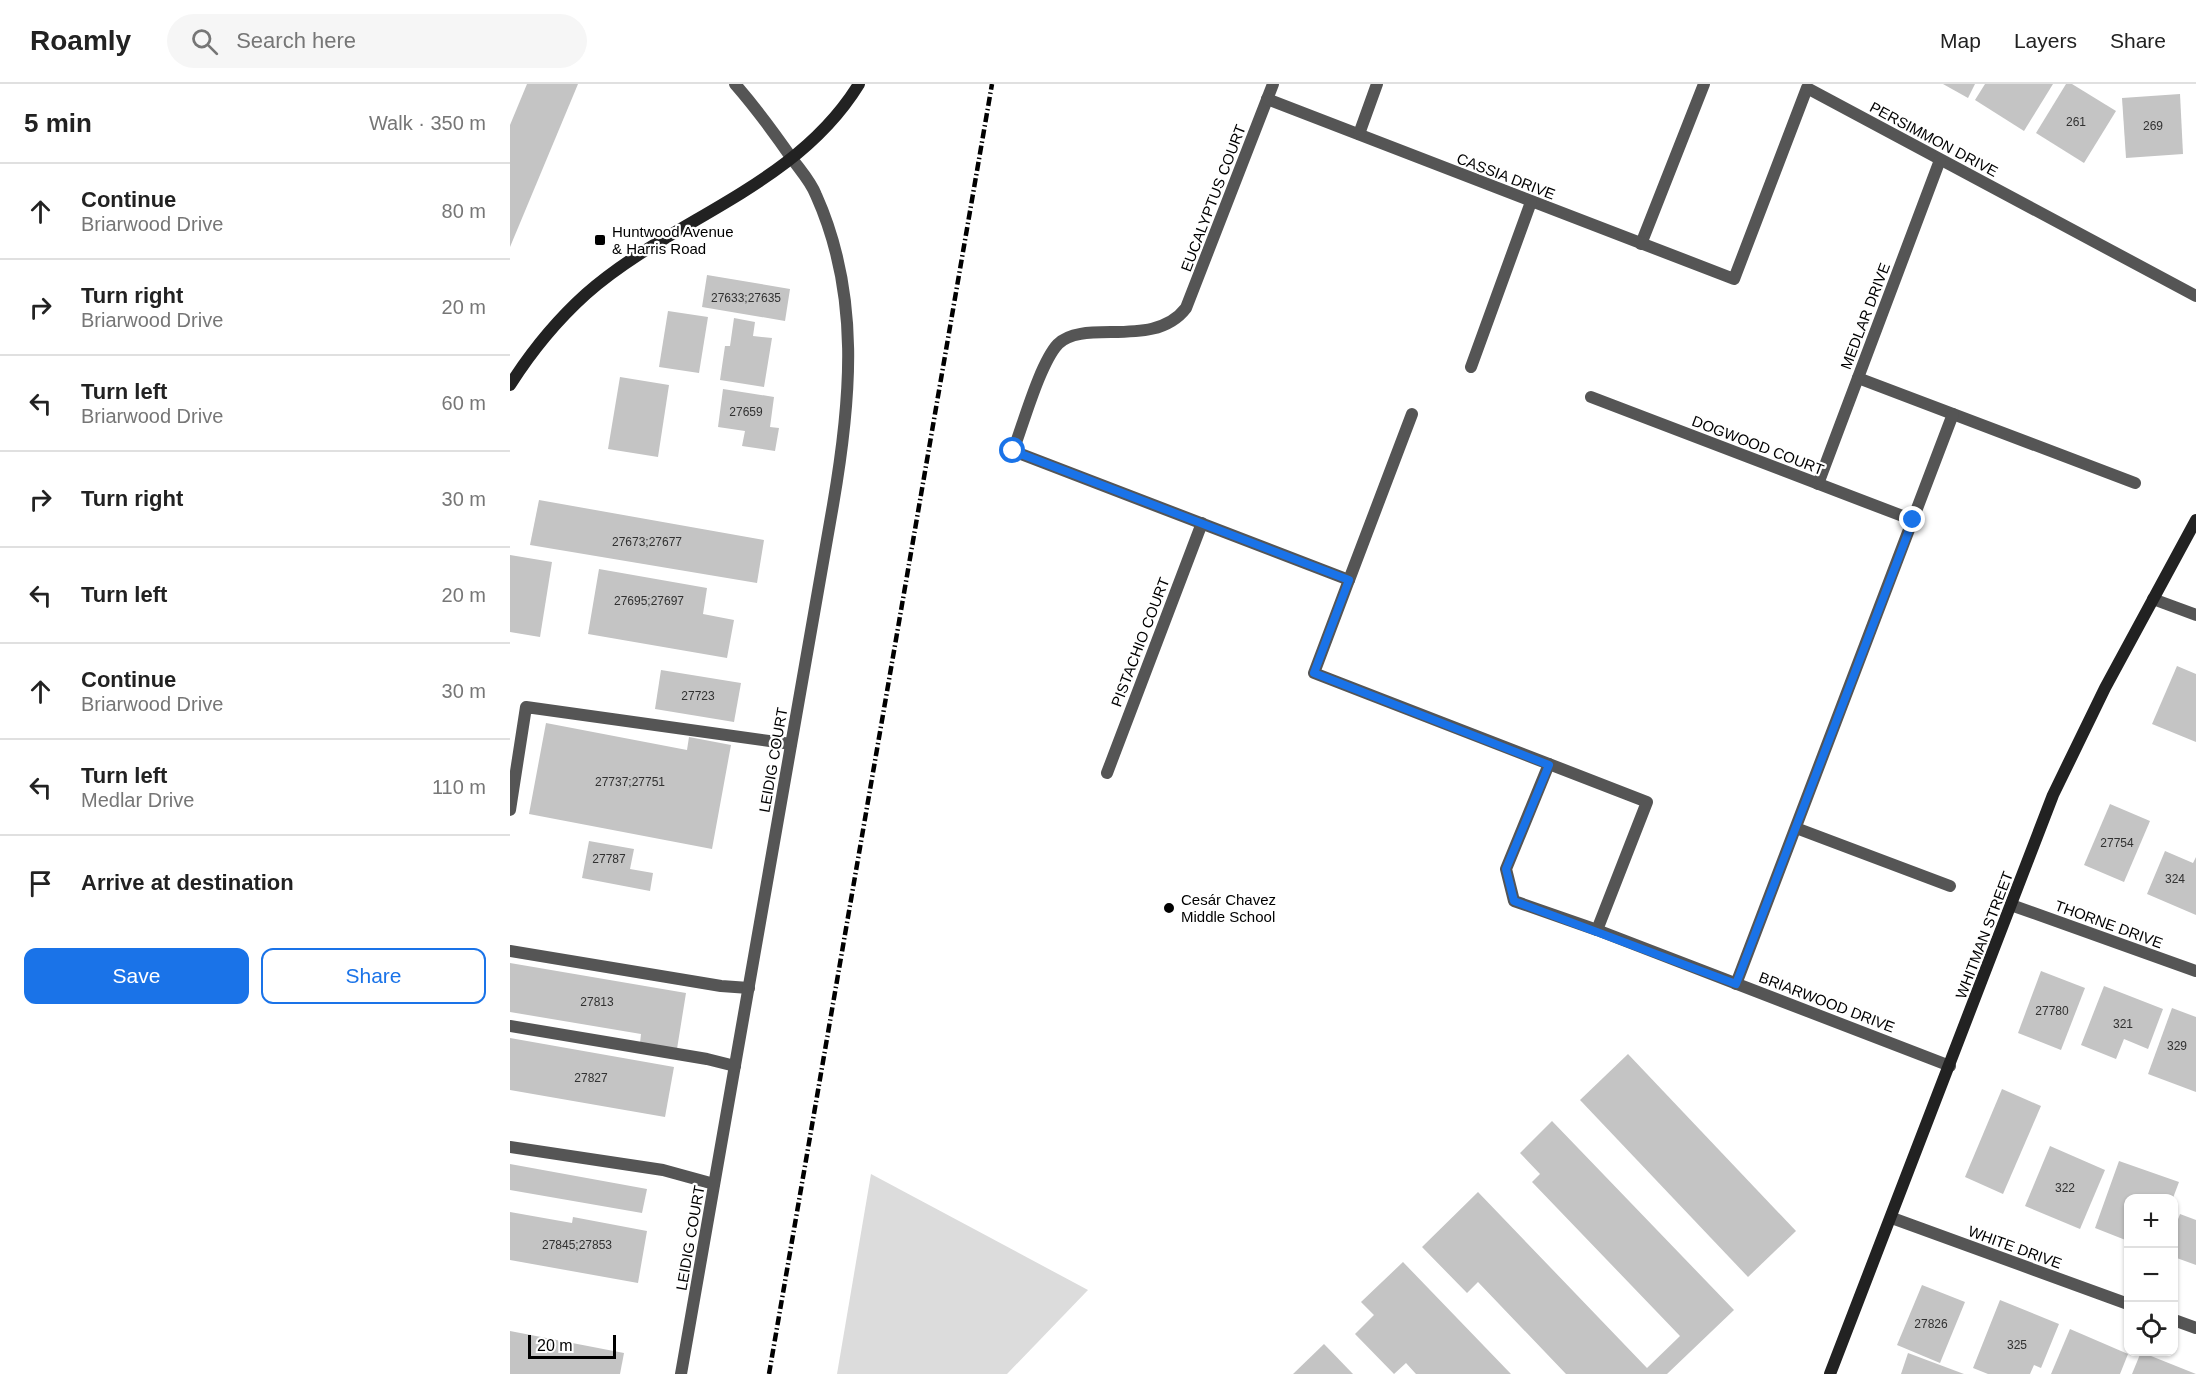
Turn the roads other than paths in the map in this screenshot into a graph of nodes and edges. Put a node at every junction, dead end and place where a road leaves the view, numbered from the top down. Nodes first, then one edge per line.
1 (735, 84) edge
2 (859, 84) edge
3 (1273, 84) edge
4 (1377, 84) edge
5 (1704, 84) edge
6 (1804, 86) edge
7 (1267, 99) junction
8 (1359, 134) junction
9 (792, 158) junction
10 (1940, 160) junction
11 (1532, 202) junction
12 (1641, 244) junction
13 (1734, 279) joint
14 (2196, 296) edge
15 (1471, 367) dead end
16 (1858, 378) junction
17 (510, 385) edge
18 (1591, 397) dead end
19 (1412, 414) dead end
20 (1953, 414) junction
21 (2135, 483) dead end
22 (1818, 484) junction
23 (1913, 520) junction
24 (2196, 520) edge
25 (1202, 523) junction
26 (1349, 580) junction
27 (2153, 599) junction
28 (2196, 615) edge
29 (791, 744) junction
30 (1549, 765) junction
31 (1107, 772) dead end
32 (510, 810) edge
33 (1796, 828) junction
34 (1950, 886) dead end
35 (2012, 904) junction
36 (1597, 930) junction
37 (510, 951) edge
38 (2196, 971) edge
39 (1736, 984) junction
40 (749, 988) junction
41 (510, 1026) edge
42 (735, 1066) junction
43 (1950, 1066) junction
44 (510, 1147) edge
45 (714, 1184) junction
46 (1892, 1218) junction
47 (2124, 1303) edge
48 (2178, 1321) edge
49 (2196, 1328) edge
50 (681, 1374) edge
51 (1830, 1374) edge

1 - 9 street, LEIDIG COURT
2 - 9 street
3 - 7 street, EUCALYPTUS COURT
4 - 8 street
5 - 12 street
6 - 10 street, PERSIMMON DRIVE
6 - 13 street, PERSIMMON DRIVE
7 - 8 street, CASSIA DRIVE
7 - 25 street, EUCALYPTUS COURT
8 - 11 street, CASSIA DRIVE
9 - 17 street
9 - 29 street, LEIDIG COURT
10 - 14 street, PERSIMMON DRIVE
10 - 16 street, MEDLAR DRIVE
11 - 12 street, CASSIA DRIVE
11 - 15 street
12 - 13 street, CASSIA DRIVE
16 - 20 street
16 - 22 street, MEDLAR DRIVE
18 - 22 street, DOGWOOD COURT
19 - 26 street
20 - 21 street
20 - 23 street
22 - 23 street, DOGWOOD COURT
23 - 33 street
24 - 27 street, WHITMAN STREET
25 - 26 street
25 - 31 street, PISTACHIO COURT
26 - 30 street
27 - 28 street
27 - 35 street, WHITMAN STREET
29 - 32 street
29 - 40 street, LEIDIG COURT
30 - 36 street, BRIARWOOD DRIVE
30 - 36 street
33 - 34 street
33 - 39 street
35 - 38 street, THORNE DRIVE
35 - 43 street, WHITMAN STREET
36 - 39 street, BRIARWOOD DRIVE
37 - 40 street
39 - 43 street, BRIARWOOD DRIVE
40 - 42 street, LEIDIG COURT
41 - 42 street
42 - 45 street, LEIDIG COURT
43 - 46 street, WHITMAN STREET
44 - 45 street
45 - 50 street, LEIDIG COURT
46 - 47 street, WHITE DRIVE
46 - 51 street, WHITMAN STREET
48 - 49 street

